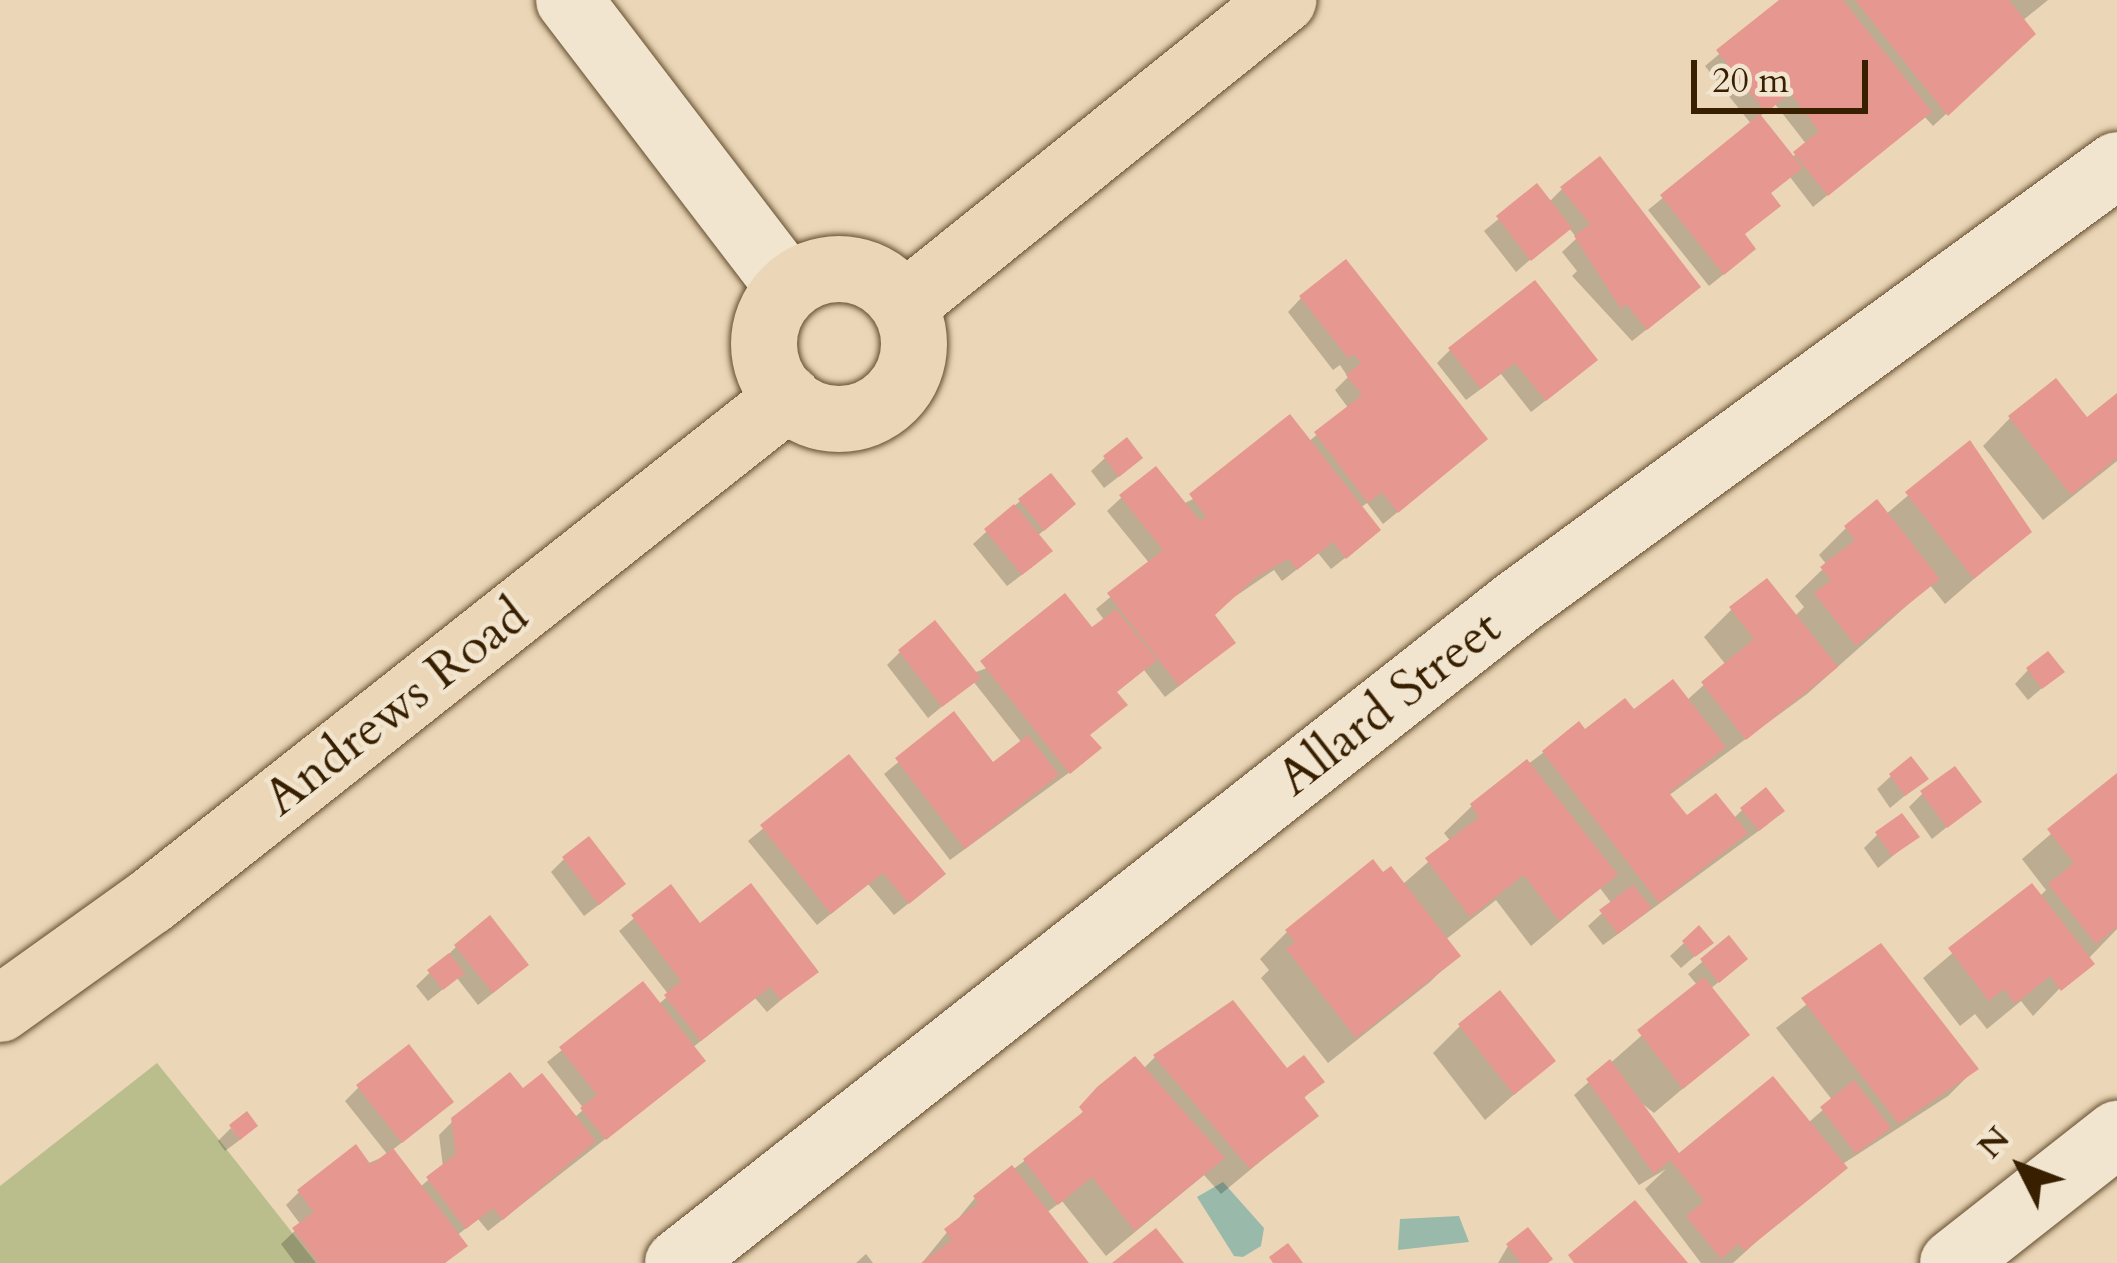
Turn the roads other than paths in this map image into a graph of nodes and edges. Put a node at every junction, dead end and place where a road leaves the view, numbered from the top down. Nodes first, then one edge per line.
1 (569, 0) edge
2 (1283, 0) edge
3 (2117, 165) edge
4 (789, 288) junction
5 (904, 305) junction
6 (788, 398) junction
7 (0, 1009) edge
8 (2117, 1134) edge
9 (678, 1263) edge
10 (1953, 1263) edge

1 - 4 street
2 - 5 main road
3 - 9 street, Allard Street
4 - 5 main road
4 - 6 main road
5 - 6 main road
6 - 7 main road, Andrews Road
8 - 10 street

